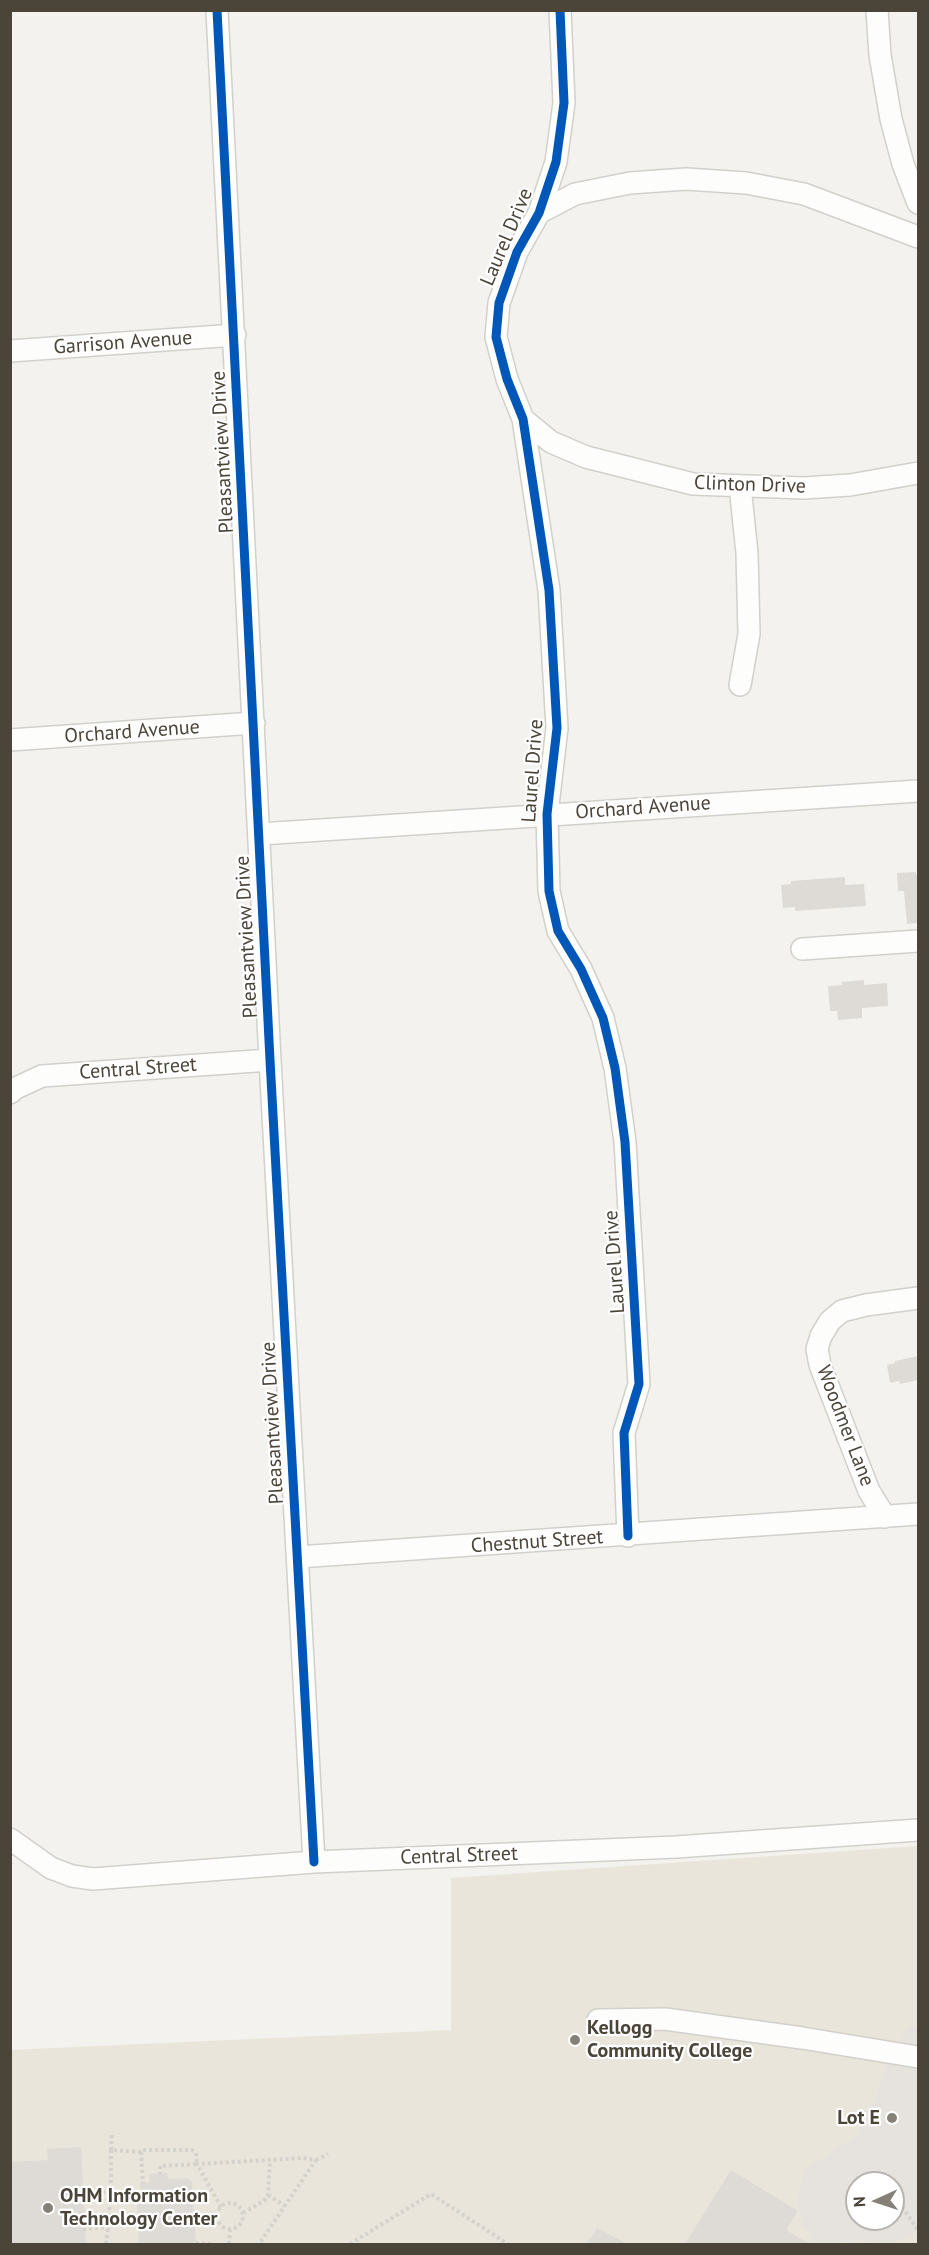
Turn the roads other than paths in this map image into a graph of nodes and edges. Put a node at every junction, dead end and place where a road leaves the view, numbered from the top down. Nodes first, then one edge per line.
1 (217, 10) edge
2 (560, 10) edge
3 (877, 10) edge
4 (918, 203) edge
5 (539, 213) junction
6 (918, 237) edge
7 (235, 335) junction
8 (10, 351) edge
9 (523, 419) junction
10 (918, 473) edge
11 (740, 486) junction
12 (740, 685) dead end
13 (254, 723) junction
14 (10, 740) edge
15 (918, 791) edge
16 (547, 814) junction
17 (260, 834) junction
18 (918, 941) edge
19 (802, 949) dead end
20 (270, 1060) junction
21 (10, 1093) edge
22 (918, 1298) edge
23 (918, 1514) edge
24 (885, 1516) junction
25 (628, 1536) junction
26 (298, 1557) junction
27 (918, 1830) edge
28 (10, 1839) edge
29 (314, 1863) junction
30 (598, 2020) dead end
31 (918, 2057) edge

1 - 7 street, Pleasantview Drive
2 - 5 street, Laurel Drive
3 - 4 street
5 - 6 street
5 - 9 street, Laurel Drive
7 - 8 street, Garrison Avenue
7 - 13 street, Pleasantview Drive
9 - 11 street, Clinton Drive
9 - 16 street, Laurel Drive
10 - 11 street, Clinton Drive
11 - 12 street
13 - 14 street, Orchard Avenue
13 - 17 street, Pleasantview Drive
15 - 16 street, Orchard Avenue
16 - 17 street, Orchard Avenue
16 - 25 street, Laurel Drive
17 - 20 street, Pleasantview Drive
18 - 19 street
20 - 21 street, Central Street
20 - 26 street, Pleasantview Drive
22 - 24 street, Woodmer Lane
23 - 24 street, Chestnut Street
24 - 25 street, Chestnut Street
25 - 26 street, Chestnut Street
26 - 29 street, Pleasantview Drive
27 - 29 street, Central Street
28 - 29 street, Central Street
30 - 31 street

